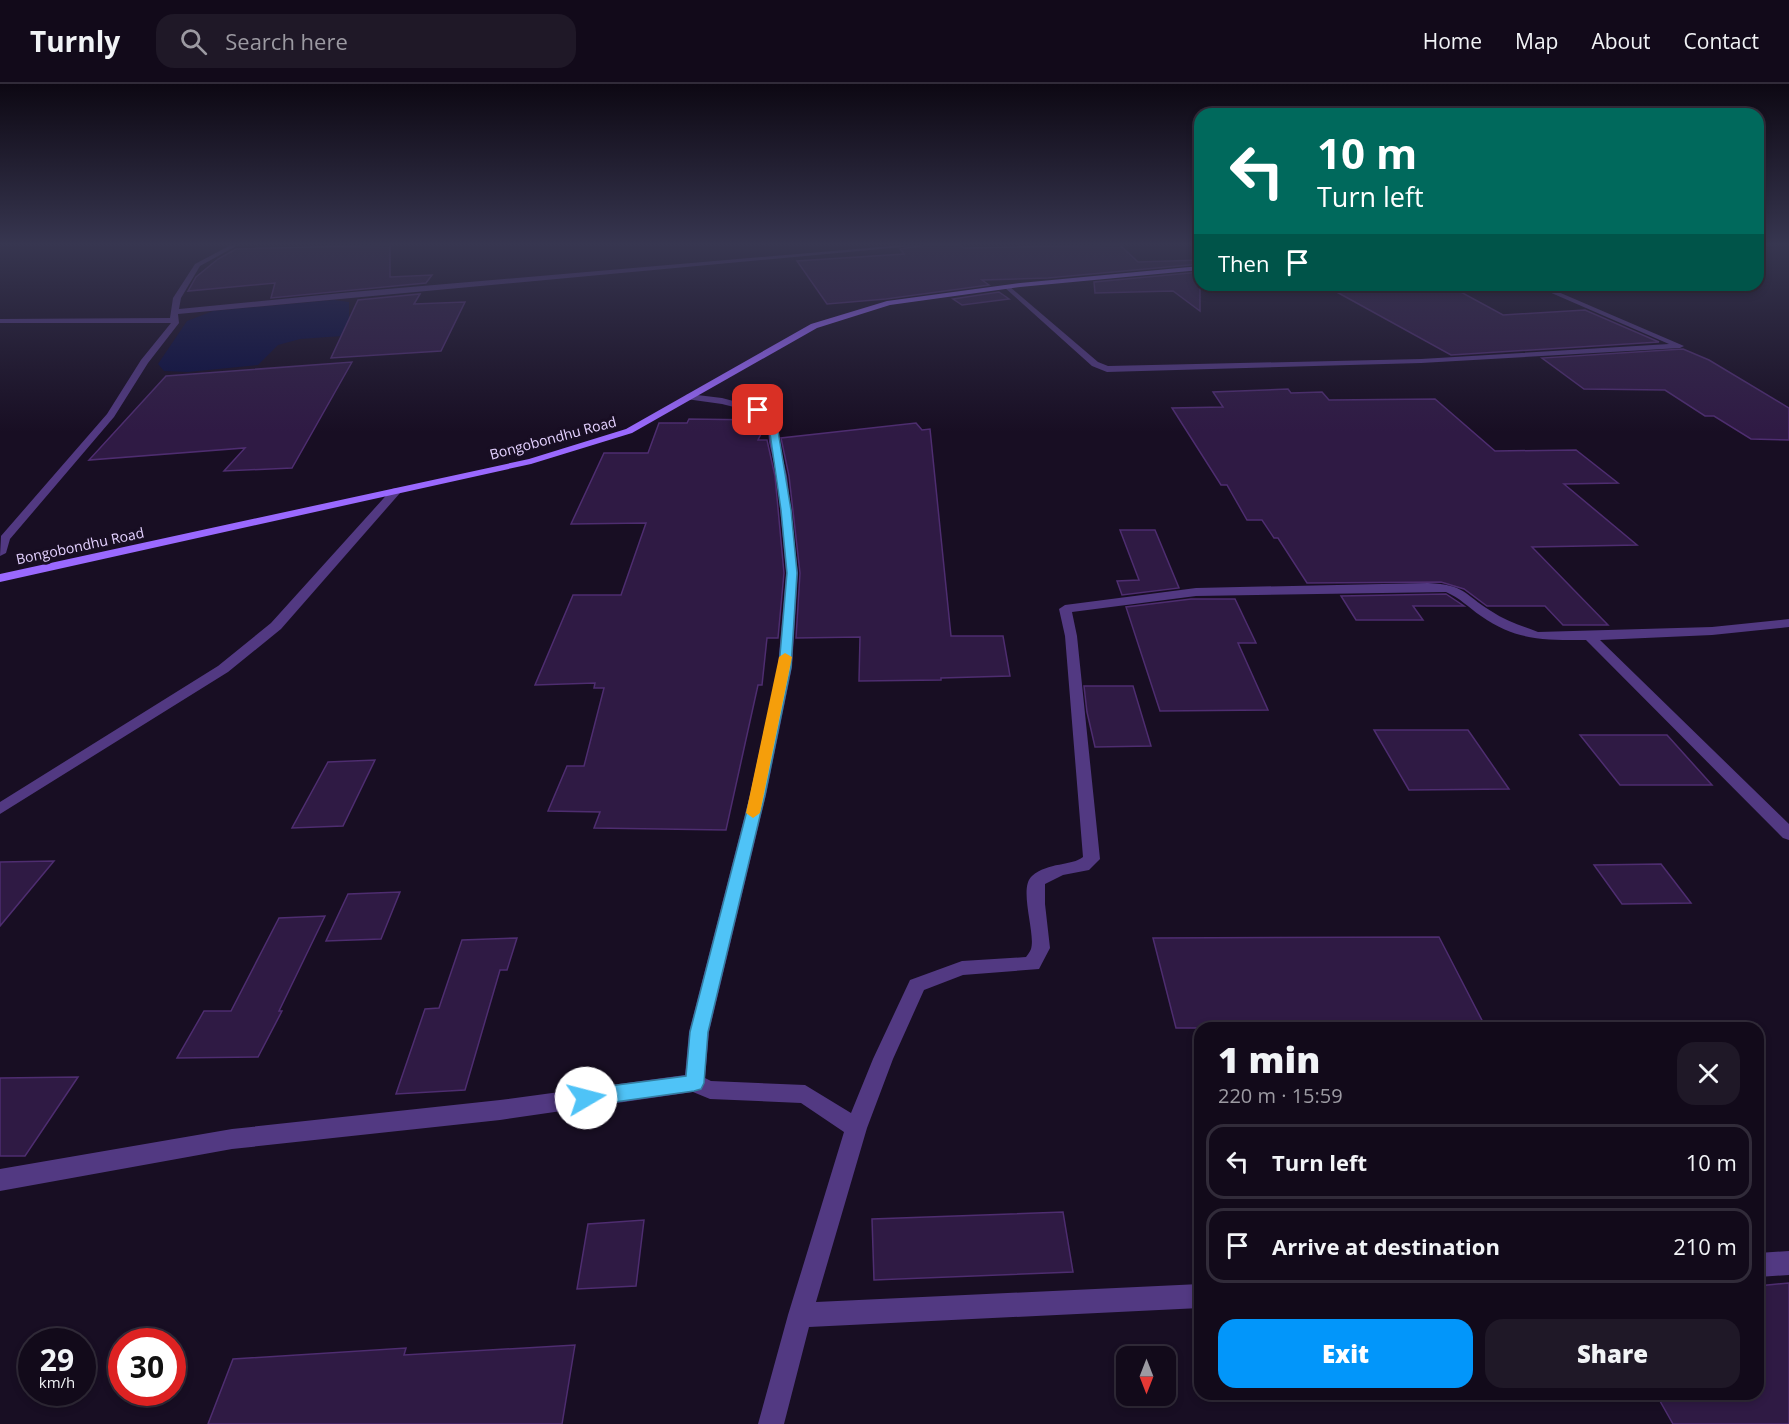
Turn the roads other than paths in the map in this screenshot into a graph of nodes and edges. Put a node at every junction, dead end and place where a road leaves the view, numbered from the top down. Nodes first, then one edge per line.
1 (175, 308) edge
2 (243, 308) edge
3 (875, 308) edge
4 (1030, 308) edge
5 (1589, 308) edge
6 (173, 316) junction
7 (0, 321) edge
8 (689, 397) junction
9 (396, 491) junction
10 (0, 553) edge
11 (0, 578) edge
12 (1789, 623) edge
13 (1589, 636) junction
14 (0, 809) edge
15 (1789, 834) edge
16 (694, 1083) junction
17 (856, 1128) junction
18 (0, 1180) edge
19 (1789, 1263) edge
20 (1764, 1265) edge
21 (1194, 1296) edge
22 (800, 1315) junction
23 (771, 1424) edge

1 - 6 street
2 - 6 street
3 - 8 street, Bongobondhu Road
4 - 5 street
6 - 7 street
6 - 10 street
8 - 9 street, Bongobondhu Road
8 - 16 street
9 - 11 street, Bongobondhu Road
9 - 14 street
12 - 13 street
13 - 15 street
13 - 17 street
16 - 17 street
16 - 18 street
17 - 22 street
19 - 20 street
21 - 22 street
22 - 23 street

